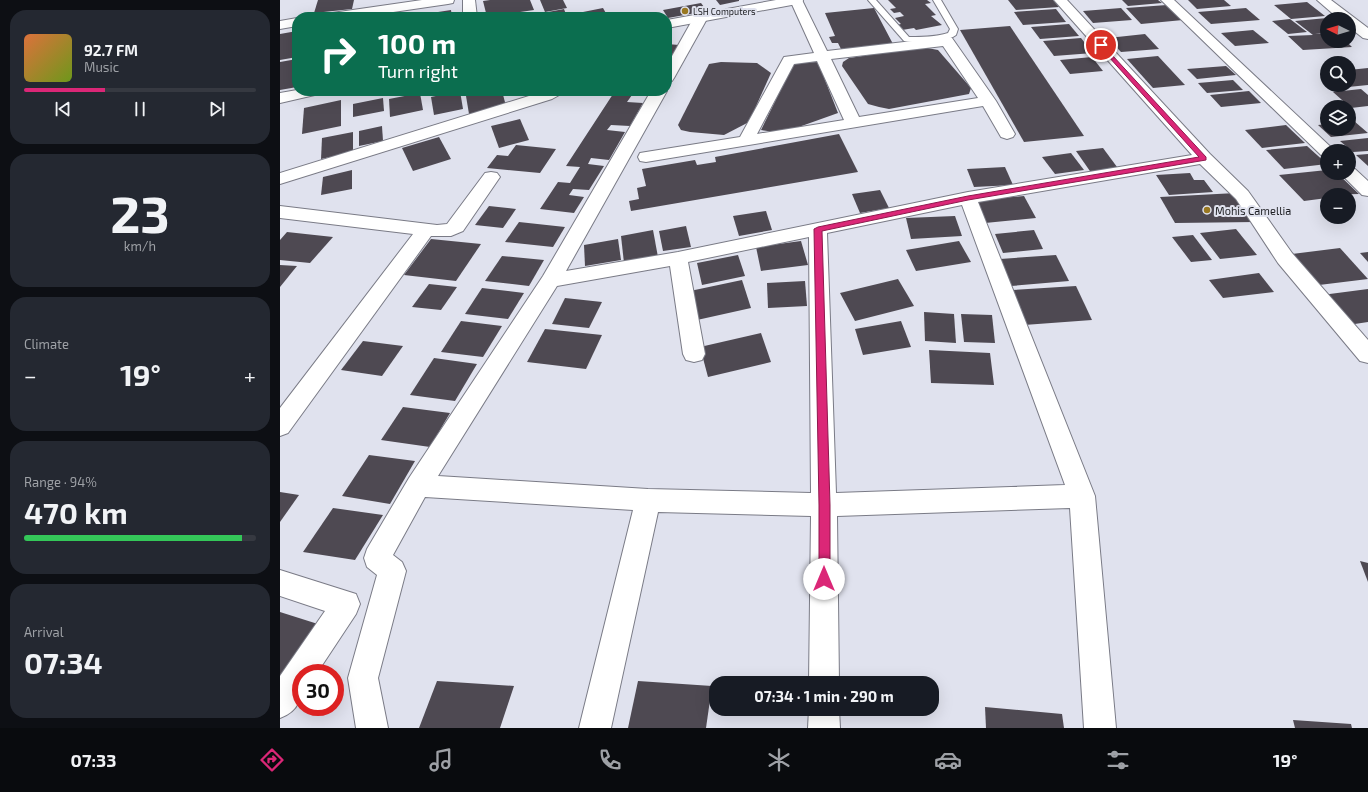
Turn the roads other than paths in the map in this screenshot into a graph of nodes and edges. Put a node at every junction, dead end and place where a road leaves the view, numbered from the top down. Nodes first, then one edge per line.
1 (448, 0) edge
2 (469, 0) edge
3 (797, 0) edge
4 (872, 0) edge
5 (937, 0) edge
6 (1060, 0) edge
7 (1168, 0) edge
8 (1323, 0) edge
9 (366, 12) edge
10 (470, 12) edge
11 (1338, 12) edge
12 (701, 17) junction
13 (292, 23) edge
14 (672, 23) edge
15 (280, 25) edge
16 (1356, 26) edge
17 (1368, 35) edge
18 (823, 56) junction
19 (672, 69) edge
20 (292, 96) edge
21 (547, 96) edge
22 (656, 96) edge
23 (280, 98) edge
24 (988, 102) junction
25 (854, 124) junction
26 (1007, 134) dead end
27 (746, 140) junction
28 (1320, 144) edge
29 (646, 157) dead end
30 (1204, 158) junction
31 (492, 177) dead end
32 (280, 179) edge
33 (1356, 180) edge
34 (1368, 191) edge
35 (968, 198) junction
36 (280, 212) edge
37 (818, 229) junction
38 (426, 230) junction
39 (678, 258) junction
40 (551, 280) junction
41 (694, 354) dead end
42 (1368, 355) edge
43 (280, 426) edge
44 (418, 486) junction
45 (1082, 496) junction
46 (648, 500) junction
47 (824, 505) junction
48 (280, 583) edge
49 (824, 676) edge
50 (280, 703) edge
51 (824, 716) edge
52 (372, 728) edge
53 (595, 728) edge
54 (824, 728) edge
55 (1100, 728) edge

1 - 9 street
2 - 10 street
3 - 12 street
3 - 18 street
4 - 5 lane
6 - 30 street
7 - 28 street
8 - 11 street
12 - 14 street
12 - 19 street
13 - 15 street
16 - 17 street
18 - 24 street
18 - 25 street
18 - 27 street
20 - 23 street
21 - 32 street
22 - 40 street
24 - 25 street
24 - 26 street
25 - 27 street
27 - 29 street
30 - 35 street
30 - 42 street
31 - 38 street
33 - 34 street
35 - 37 street
35 - 45 street
36 - 38 street
37 - 39 street
37 - 47 street
38 - 43 street
39 - 40 street
39 - 41 street
40 - 44 street
44 - 46 street
44 - 52 street
45 - 47 street
45 - 55 street
46 - 47 street
46 - 53 street
47 - 49 street
48 - 50 street
51 - 54 street

